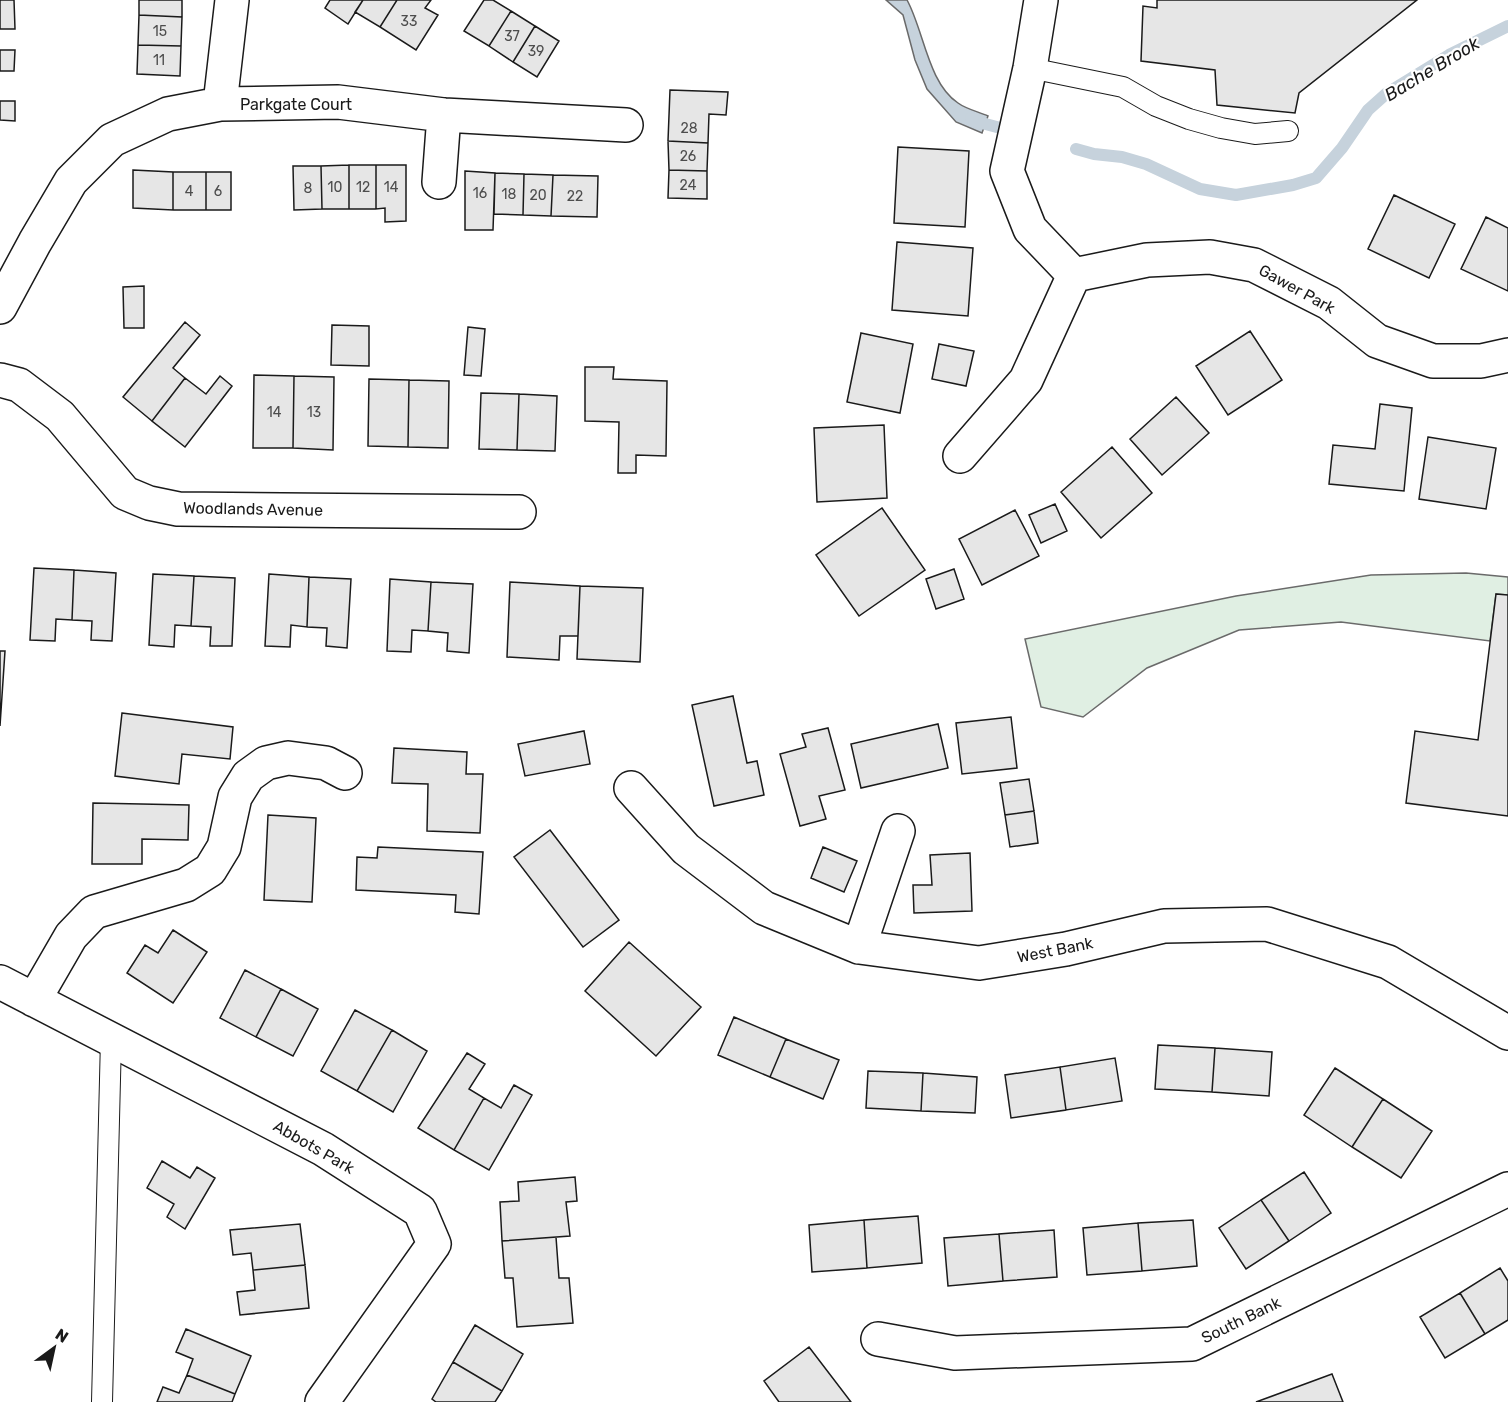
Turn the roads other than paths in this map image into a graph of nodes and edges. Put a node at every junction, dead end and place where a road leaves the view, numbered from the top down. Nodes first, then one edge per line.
1 (232, 0) edge
2 (1041, 0) edge
3 (1030, 68) junction
4 (220, 104) junction
5 (444, 115) junction
6 (626, 125) dead end
7 (1288, 131) dead end
8 (439, 182) dead end
9 (1074, 275) junction
10 (0, 307) edge
11 (1508, 355) edge
12 (0, 380) edge
13 (960, 456) dead end
14 (519, 512) dead end
15 (345, 773) dead end
16 (631, 788) dead end
17 (898, 831) dead end
18 (859, 947) junction
19 (0, 982) edge
20 (34, 1000) junction
21 (1508, 1033) edge
22 (111, 1039) junction
23 (1508, 1190) edge
24 (878, 1339) dead end
25 (102, 1402) edge
26 (322, 1402) edge

1 - 4 street, Parkgate Court
2 - 3 street
3 - 7 lane
3 - 9 street
4 - 5 street, Parkgate Court
4 - 10 street, Parkgate Court
5 - 6 street, Parkgate Court
5 - 8 street
9 - 11 street, Gawer Park
9 - 13 street
12 - 14 street, Woodlands Avenue
15 - 20 street
16 - 18 street, West Bank
17 - 18 street
18 - 21 street, West Bank
19 - 20 street, Abbots Park
20 - 22 street, Abbots Park
22 - 25 lane
22 - 26 street, Abbots Park
23 - 24 street, South Bank

